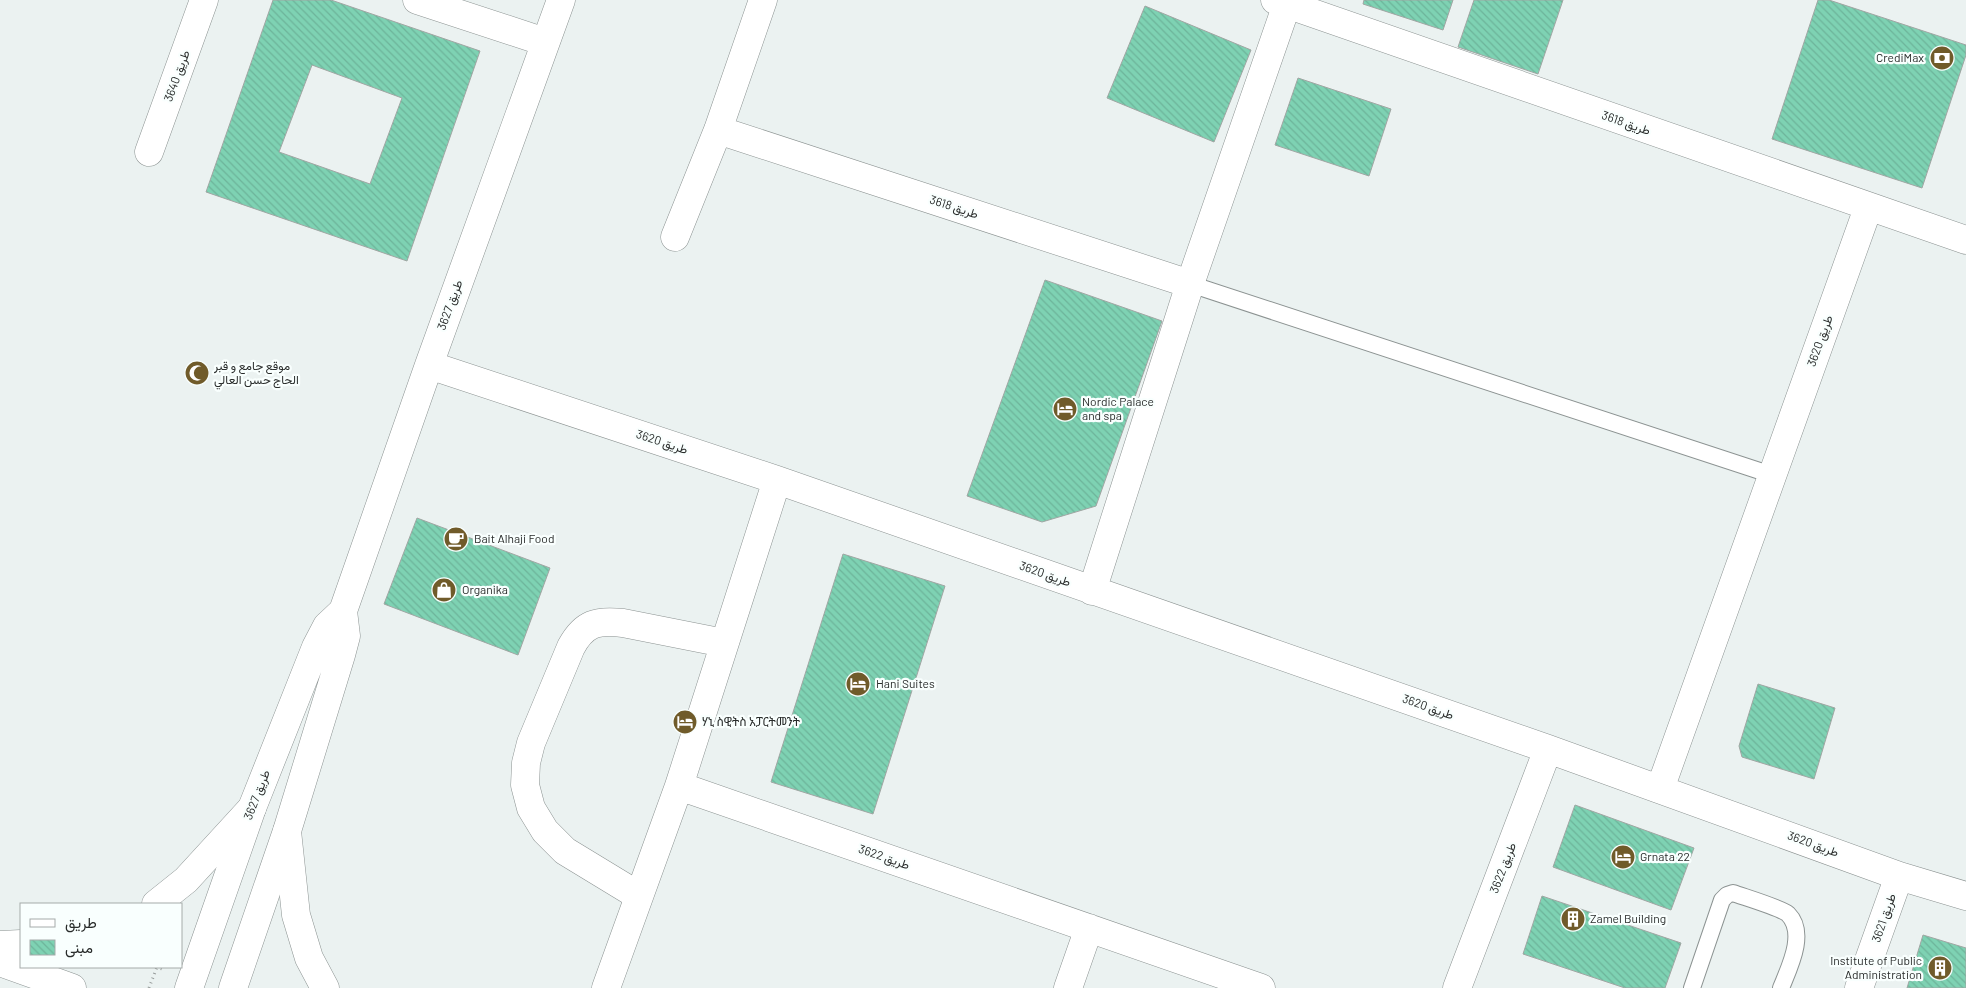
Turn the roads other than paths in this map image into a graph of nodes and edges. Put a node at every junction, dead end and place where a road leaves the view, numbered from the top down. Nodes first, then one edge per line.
1 (204, 0) edge
2 (418, 0) edge
3 (561, 0) edge
4 (763, 0) edge
5 (1281, 2) edge
6 (546, 42) junction
7 (718, 130) junction
8 (149, 152) dead end
9 (1868, 208) junction
10 (675, 237) dead end
11 (1966, 240) edge
12 (1190, 284) junction
13 (428, 365) junction
14 (1772, 475) junction
15 (777, 480) junction
16 (1092, 591) junction
17 (343, 611) junction
18 (724, 642) junction
19 (1548, 749) junction
20 (679, 786) junction
21 (1660, 789) junction
22 (252, 808) junction
23 (287, 831) junction
24 (1899, 876) junction
25 (639, 896) junction
26 (1966, 896) edge
27 (157, 903) edge
28 (1089, 928) junction
29 (0, 944) edge
30 (20, 944) edge
31 (0, 962) edge
32 (1245, 985) edge
33 (72, 988) edge
34 (189, 988) edge
35 (233, 988) edge
36 (325, 988) edge
37 (606, 988) edge
38 (1068, 988) edge
39 (1457, 988) edge
40 (1692, 988) edge
41 (1781, 988) edge
42 (1859, 988) edge

1 - 8 street, طريق 3640
2 - 6 street
3 - 6 street, طريق 3627
4 - 7 street
5 - 9 street, طريق 3618
5 - 12 street, طريق 3618
6 - 13 street, طريق 3627
7 - 10 street
7 - 12 street, طريق 3618
9 - 11 street, طريق 3618
9 - 14 street, طريق 3620
12 - 14 lane
12 - 16 street, طريق 3618
13 - 15 street, طريق 3620
13 - 17 street, طريق 3627
14 - 21 street, طريق 3620
15 - 16 street, طريق 3620
15 - 18 street
16 - 19 street, طريق 3620
17 - 22 street, طريق 3627
17 - 23 street, طريق 3627
18 - 20 street
18 - 25 street
19 - 21 street, طريق 3620
19 - 39 street, طريق 3622
20 - 25 street
20 - 28 street, طريق 3622
21 - 24 street, طريق 3620
22 - 27 street
22 - 34 street, طريق 3627
23 - 35 street, طريق 3627
23 - 36 street
24 - 26 street, طريق 3620
24 - 42 street, طريق 3621
25 - 37 street
28 - 32 street, طريق 3622
28 - 38 street
29 - 30 street
31 - 33 street
40 - 41 lane

